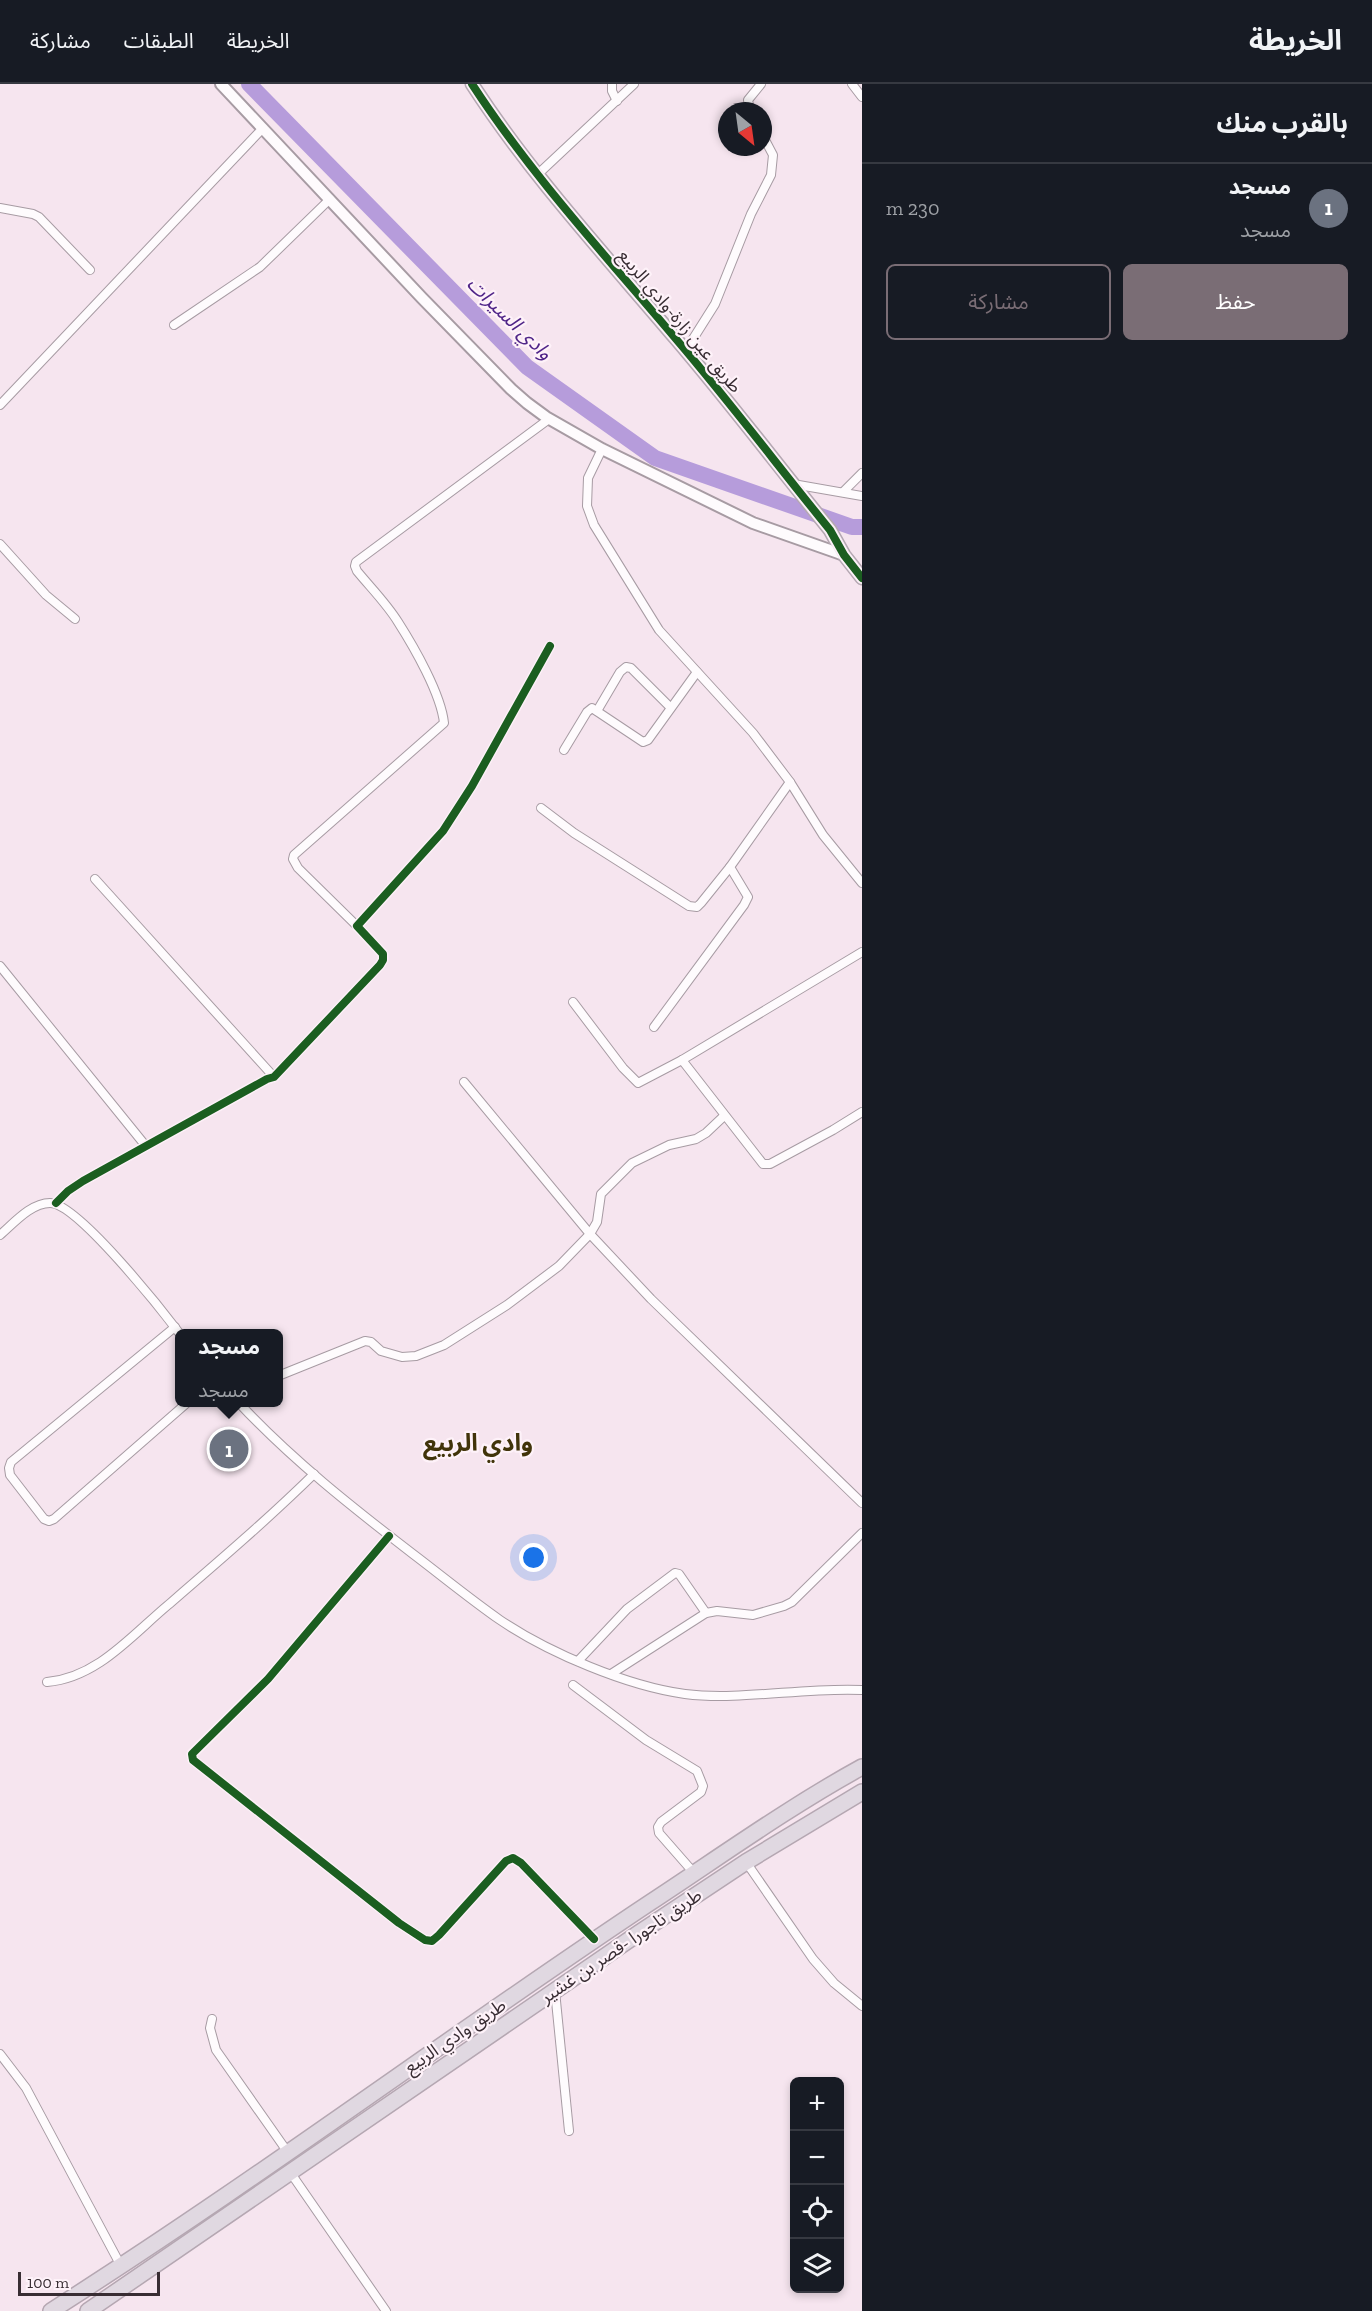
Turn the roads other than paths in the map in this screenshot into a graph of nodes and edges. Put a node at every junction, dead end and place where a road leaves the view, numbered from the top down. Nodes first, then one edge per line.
1 (221, 84) edge
2 (472, 84) edge
3 (612, 84) edge
4 (634, 84) edge
5 (761, 84) edge
6 (852, 84) edge
7 (861, 93) edge
8 (617, 101) junction
9 (748, 102) edge
10 (263, 128) junction
11 (772, 153) edge
12 (537, 175) junction
13 (330, 199) junction
14 (0, 208) edge
15 (90, 270) dead end
16 (174, 325) dead end
17 (686, 350) junction
18 (0, 405) edge
19 (549, 419) junction
20 (602, 449) junction
21 (862, 473) edge
22 (793, 484) junction
23 (843, 492) junction
24 (862, 496) edge
25 (0, 544) edge
26 (844, 555) junction
27 (862, 578) edge
28 (75, 619) dead end
29 (550, 646) dead end
30 (698, 672) junction
31 (670, 707) junction
32 (597, 711) junction
33 (564, 750) dead end
34 (790, 782) junction
35 (541, 808) dead end
36 (730, 867) junction
37 (95, 879) dead end
38 (862, 883) edge
39 (357, 926) junction
40 (862, 952) edge
41 (0, 966) edge
42 (573, 1002) dead end
43 (654, 1027) dead end
44 (682, 1060) junction
45 (274, 1077) junction
46 (464, 1082) dead end
47 (862, 1112) edge
48 (724, 1116) junction
49 (146, 1145) junction
50 (56, 1203) junction
51 (590, 1234) junction
52 (0, 1235) edge
53 (177, 1329) edge
54 (175, 1332) edge
55 (283, 1374) edge
56 (182, 1407) edge
57 (243, 1407) edge
58 (314, 1474) junction
59 (862, 1503) edge
60 (862, 1533) edge
61 (389, 1536) junction
62 (706, 1613) junction
63 (578, 1660) junction
64 (610, 1674) junction
65 (47, 1682) dead end
66 (573, 1685) dead end
67 (862, 1690) edge
68 (862, 1767) edge
69 (862, 1792) edge
70 (746, 1862) junction
71 (694, 1873) junction
72 (594, 1940) junction
73 (555, 1991) junction
74 (862, 2006) edge
75 (212, 2019) dead end
76 (0, 2054) edge
77 (569, 2131) dead end
78 (289, 2154) junction
79 (290, 2172) junction
80 (121, 2266) junction
81 (51, 2311) edge
82 (88, 2311) edge
83 (386, 2311) edge

1 - 10 main road
2 - 12 main road, طريق عين زارة-وادي الربيع
3 - 8 street
4 - 8 street
5 - 9 street
6 - 7 street
8 - 12 street
10 - 13 main road
10 - 18 street
11 - 17 street
12 - 17 main road, طريق عين زارة-وادي الربيع
13 - 16 street
13 - 19 main road
14 - 15 street
17 - 22 main road, طريق عين زارة-وادي الربيع
19 - 20 main road
19 - 39 street
20 - 26 main road
20 - 30 street
21 - 23 street
22 - 23 street
22 - 26 main road, طريق عين زارة-وادي الربيع
23 - 24 street
25 - 28 street
26 - 27 main road, طريق عين زارة-وادي الربيع
29 - 39 street
30 - 31 street
30 - 34 street
31 - 32 street
31 - 32 street
32 - 33 street
34 - 36 street
34 - 38 street
35 - 36 street
36 - 43 street
37 - 45 street
39 - 45 street
40 - 44 street
41 - 49 street
42 - 44 street
44 - 48 street
45 - 49 street
46 - 51 street
47 - 48 street
48 - 51 street
49 - 50 street
50 - 52 street
50 - 53 street
51 - 55 street
51 - 59 street
54 - 56 street
57 - 58 street
58 - 61 street
58 - 65 street
60 - 62 street
61 - 63 street
61 - 72 street
62 - 63 street
62 - 64 street
63 - 64 street
64 - 67 street
66 - 71 street
68 - 71 highway, طريق وادي الربيع
69 - 70 highway, طريق تاجورا -قصر بن غشير
70 - 73 highway, طريق تاجورا -قصر بن غشير
70 - 74 street
71 - 72 highway, طريق وادي الربيع
72 - 78 highway, طريق وادي الربيع
73 - 77 street
73 - 79 highway, طريق تاجورا -قصر بن غشير
75 - 78 street
76 - 80 street
78 - 80 highway, طريق وادي الربيع
79 - 82 highway, طريق تاجورا -قصر بن غشير
79 - 83 street
80 - 81 highway, طريق وادي الربيع

